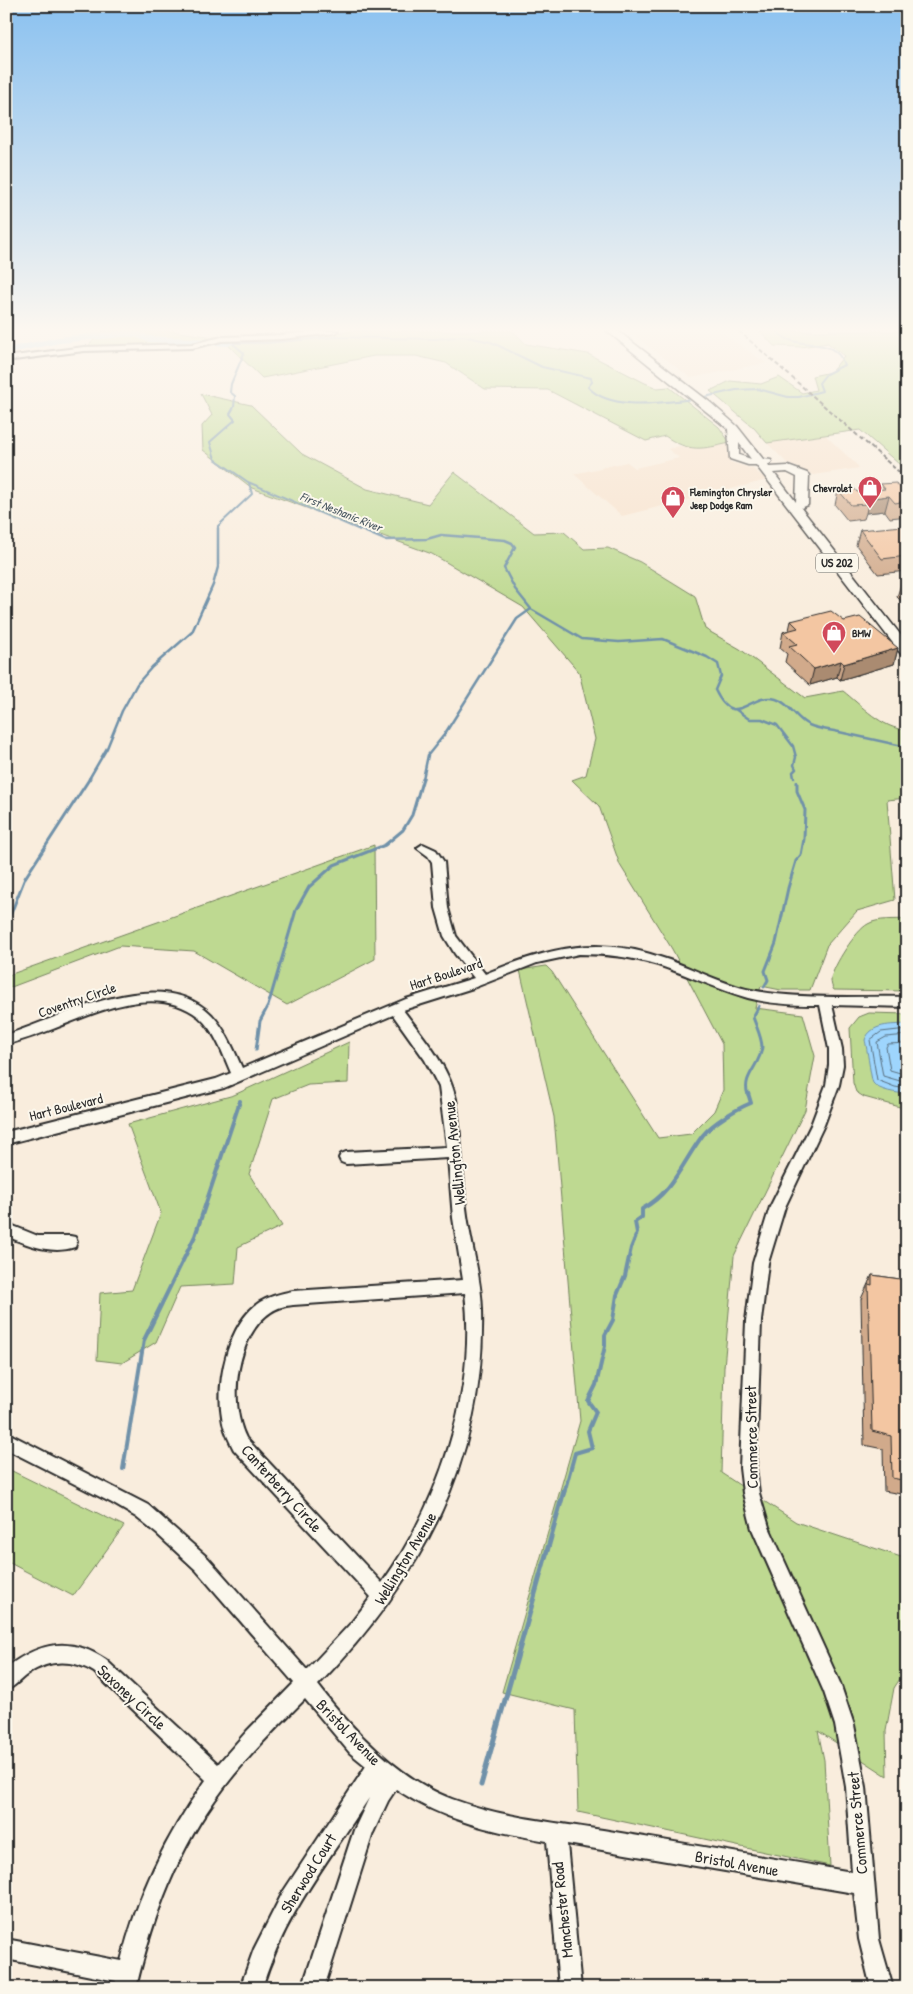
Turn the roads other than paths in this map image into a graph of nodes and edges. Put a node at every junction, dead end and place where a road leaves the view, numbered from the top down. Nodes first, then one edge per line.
1 (729, 424) edge
2 (738, 424) edge
3 (733, 428) junction
4 (768, 466) junction
5 (802, 505) junction
6 (907, 638) edge
7 (907, 652) edge
8 (423, 848) dead end
9 (482, 979) junction
10 (825, 1002) junction
11 (907, 1002) edge
12 (395, 1008) junction
13 (6, 1040) edge
14 (239, 1076) junction
15 (6, 1138) edge
16 (455, 1152) junction
17 (346, 1158) dead end
18 (6, 1229) edge
19 (70, 1242) dead end
20 (472, 1286) junction
21 (6, 1440) edge
22 (383, 1597) junction
23 (6, 1681) edge
24 (306, 1685) junction
25 (378, 1764) junction
26 (394, 1776) junction
27 (219, 1779) junction
28 (556, 1831) junction
29 (862, 1884) junction
30 (6, 1950) edge
31 (126, 1980) edge
32 (251, 1988) edge
33 (313, 1988) edge
34 (570, 1988) edge
35 (882, 1988) edge

1 - 3 highway, US 202
2 - 4 highway, US 202
3 - 4 highway, US 202
3 - 4 highway
4 - 5 highway, US 202
4 - 5 highway
4 - 7 highway, US 202
5 - 6 highway, US 202
8 - 9 street
9 - 10 street, Hart Boulevard
9 - 12 street, Hart Boulevard
10 - 11 street, Hart Boulevard
10 - 29 street, Commerce Street
12 - 14 street, Hart Boulevard
12 - 16 street, Wellington Avenue
13 - 14 street, Coventry Circle
14 - 15 street, Hart Boulevard
16 - 17 street
16 - 20 street, Wellington Avenue
18 - 19 street
20 - 22 street, Wellington Avenue
20 - 22 street, Canterberry Circle
21 - 24 street, Bristol Avenue
22 - 24 street, Wellington Avenue
23 - 27 street, Saxoney Circle
24 - 25 street, Bristol Avenue
24 - 27 street, Wellington Avenue
25 - 26 street, Bristol Avenue
25 - 32 street, Sherwood Court
26 - 28 street, Bristol Avenue
26 - 33 street, Sherwood Court
27 - 31 street, Wellington Avenue
28 - 29 street, Bristol Avenue
28 - 34 street, Manchester Road
29 - 35 street, Commerce Street
30 - 31 street

